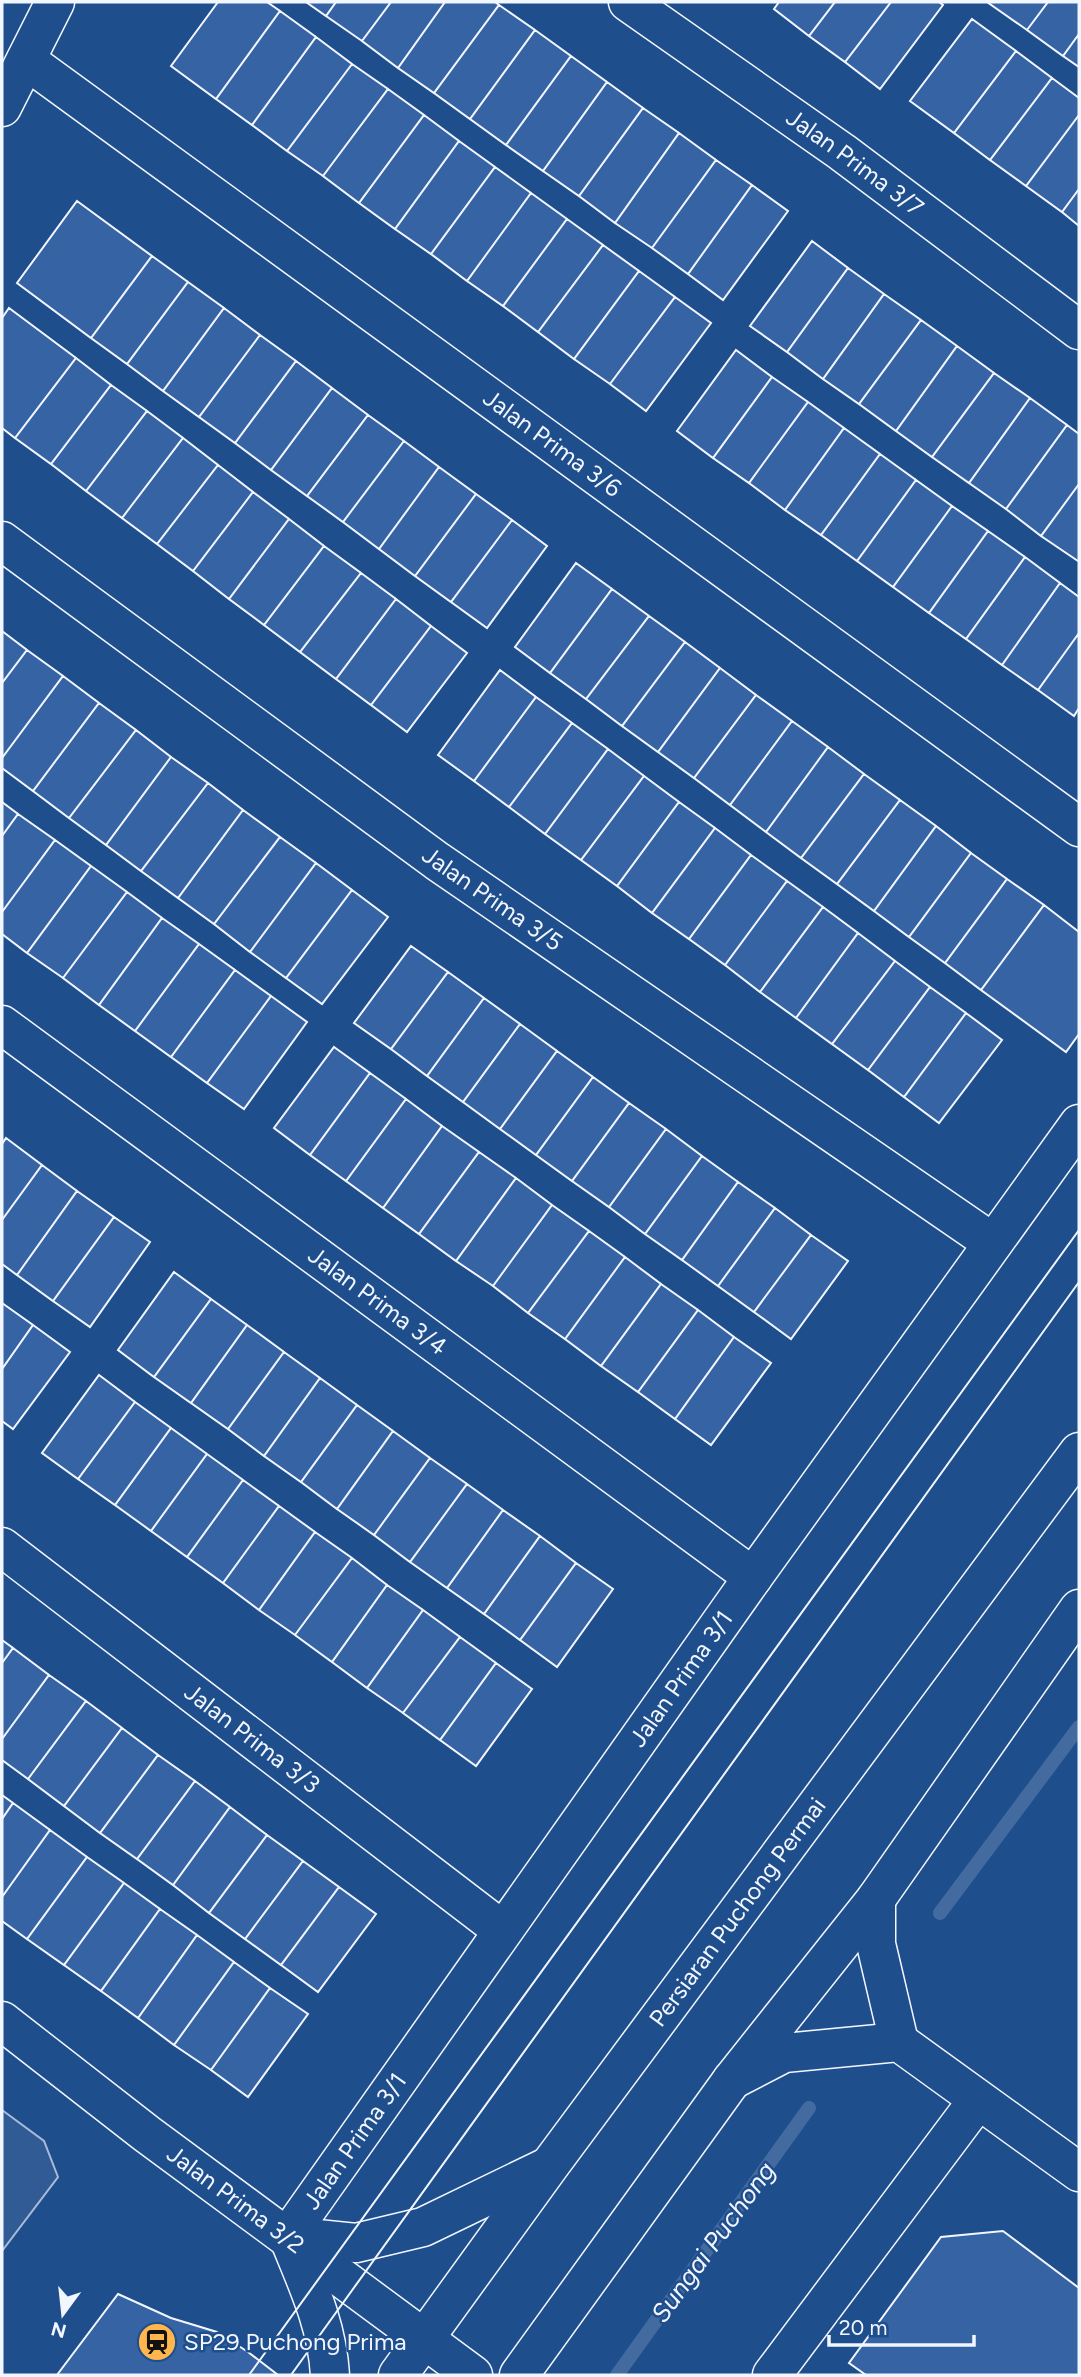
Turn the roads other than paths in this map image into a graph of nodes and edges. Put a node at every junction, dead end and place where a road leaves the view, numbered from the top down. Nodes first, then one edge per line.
1 (55, 2) edge
2 (628, 2) edge
3 (26, 60) junction
4 (2, 107) edge
5 (1079, 330) edge
6 (2, 541) edge
7 (1079, 827) edge
8 (2, 1026) edge
9 (1079, 1124) edge
10 (993, 1243) junction
11 (1079, 1452) edge
12 (2, 1548) edge
13 (753, 1577) junction
14 (1079, 1609) edge
15 (876, 1899) junction
16 (502, 1930) junction
17 (2, 2021) edge
18 (899, 2042) junction
19 (732, 2080) junction
20 (978, 2100) junction
21 (550, 2165) junction
22 (1079, 2172) edge
23 (288, 2236) junction
24 (424, 2339) junction
25 (788, 2369) edge
26 (330, 2375) edge
27 (398, 2375) edge
28 (473, 2375) edge
29 (519, 2375) edge

1 - 3 street
2 - 5 street, Jalan Prima 3/7
3 - 4 street
3 - 7 street, Jalan Prima 3/6
6 - 10 street, Jalan Prima 3/5
8 - 13 street, Jalan Prima 3/4
9 - 10 street, Jalan Prima 3/1
10 - 13 street, Jalan Prima 3/1
11 - 21 street, Persiaran Puchong Permai
12 - 16 street, Jalan Prima 3/3
13 - 16 street, Jalan Prima 3/1
14 - 15 street
15 - 18 street
15 - 19 street
16 - 23 street, Jalan Prima 3/1
17 - 23 street, Jalan Prima 3/2
18 - 19 street
18 - 20 street
19 - 29 street
20 - 22 street
20 - 25 street
21 - 23 street
21 - 24 street, Persiaran Puchong Permai
23 - 24 street, Jalan Prima 3/2
23 - 26 street
24 - 27 street, Persiaran Puchong Permai
24 - 28 street, Jalan Prima 3/2

